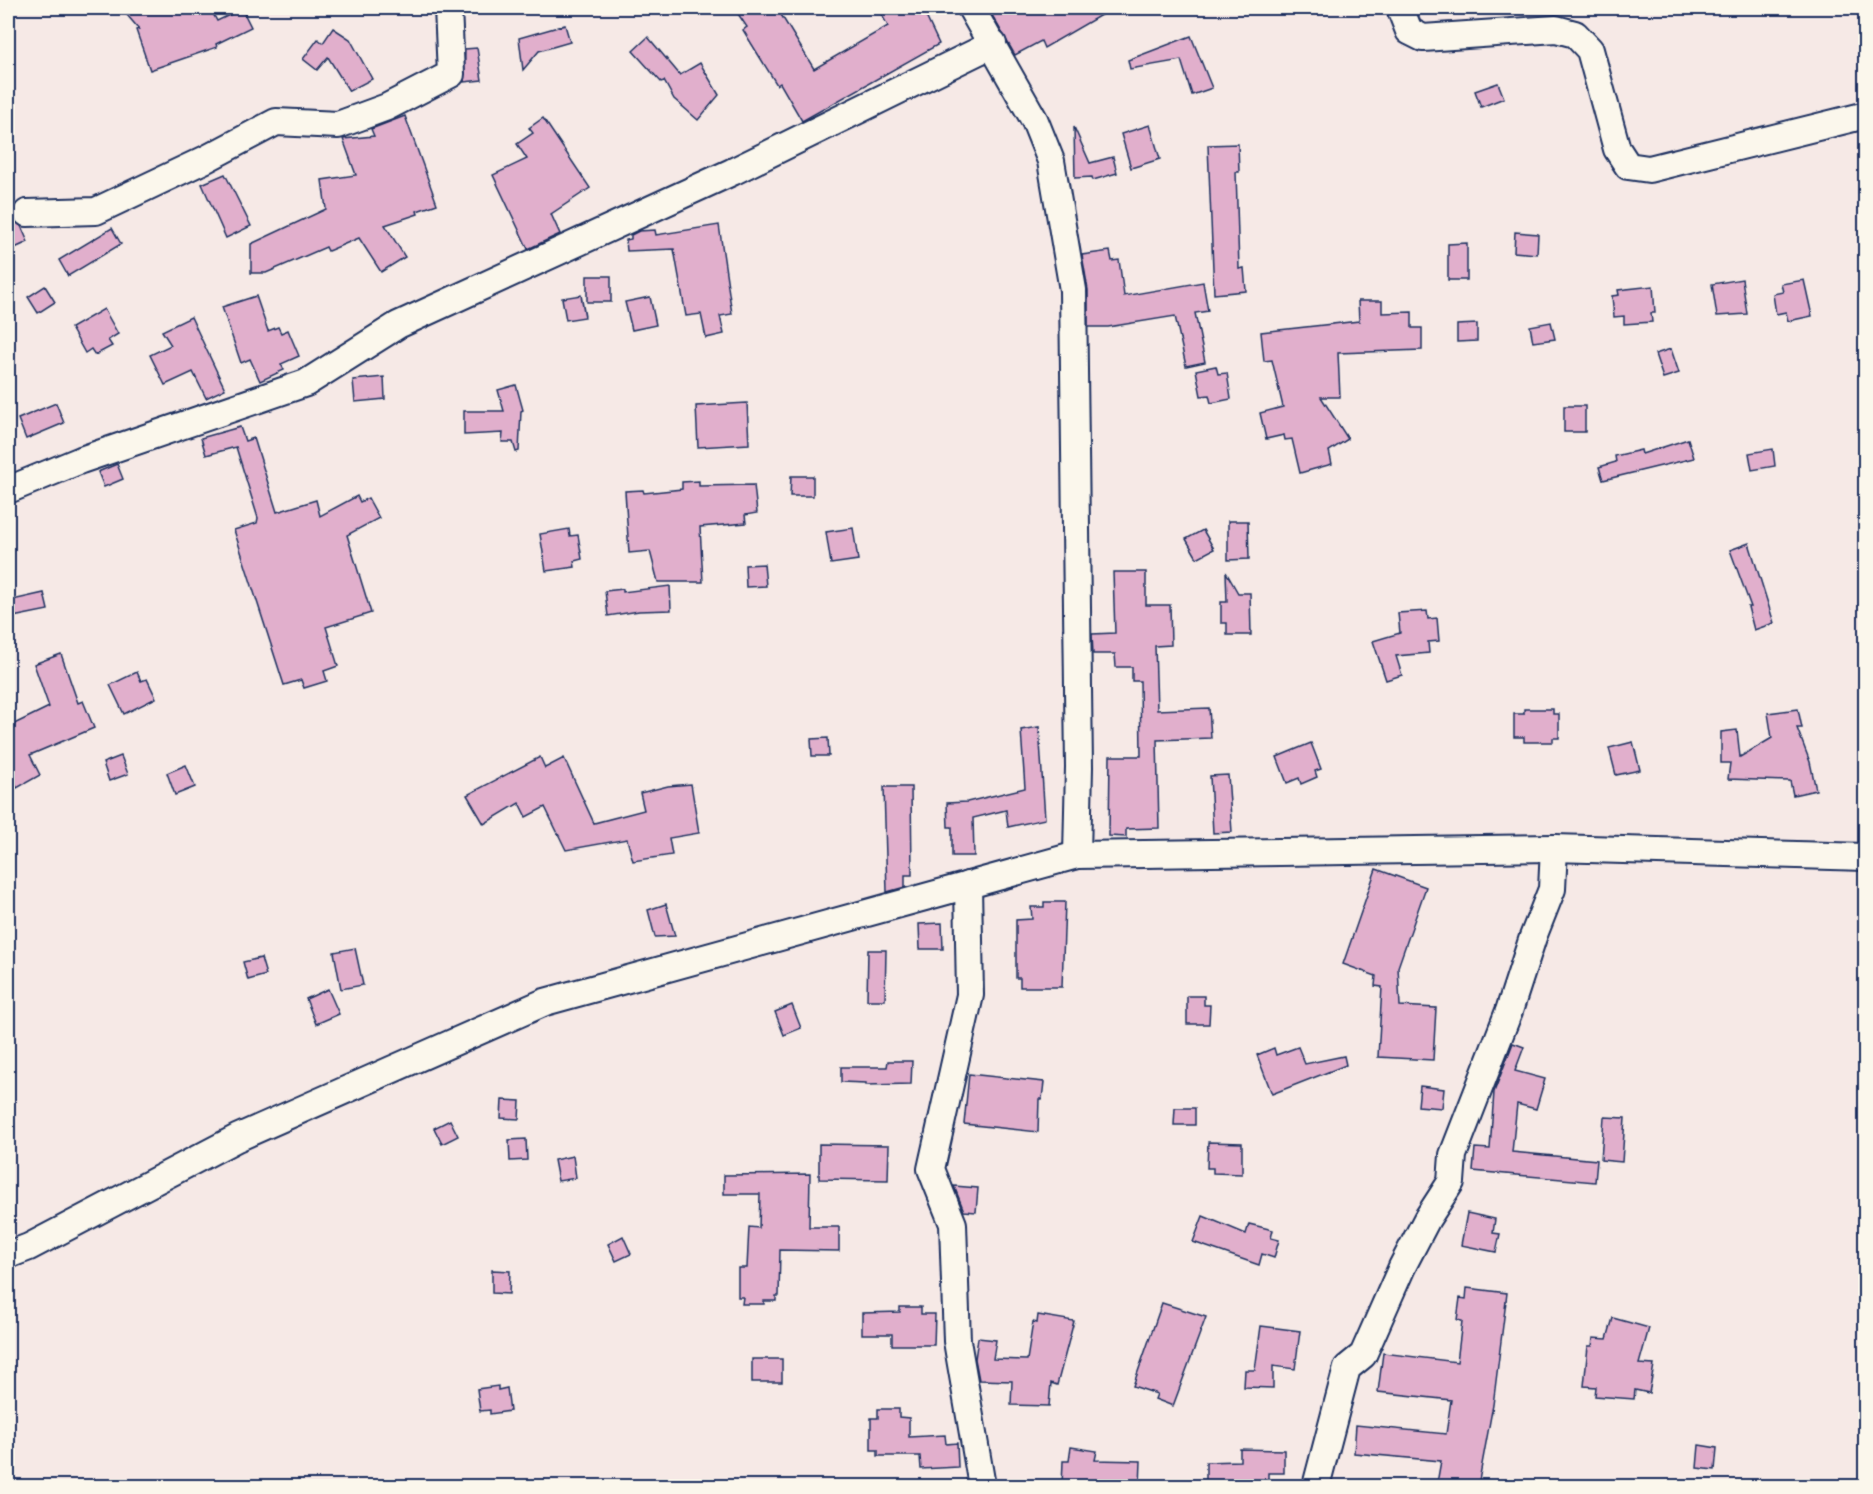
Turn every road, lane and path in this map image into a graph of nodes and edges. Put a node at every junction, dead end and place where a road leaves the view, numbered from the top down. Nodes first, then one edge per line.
1 (448, 8) edge
2 (971, 8) edge
3 (1400, 8) edge
4 (993, 44) junction
5 (1866, 115) edge
6 (27, 213) dead end
7 (8, 490) edge
8 (1554, 848) junction
9 (1077, 855) junction
10 (1866, 857) edge
11 (968, 885) junction
12 (8, 1255) edge
13 (982, 1486) edge
14 (1316, 1486) edge

1 - 6 street
2 - 4 street
3 - 5 street
4 - 7 street
4 - 9 street
8 - 9 street
8 - 10 street
8 - 14 street
9 - 11 street
11 - 12 street
11 - 13 street

